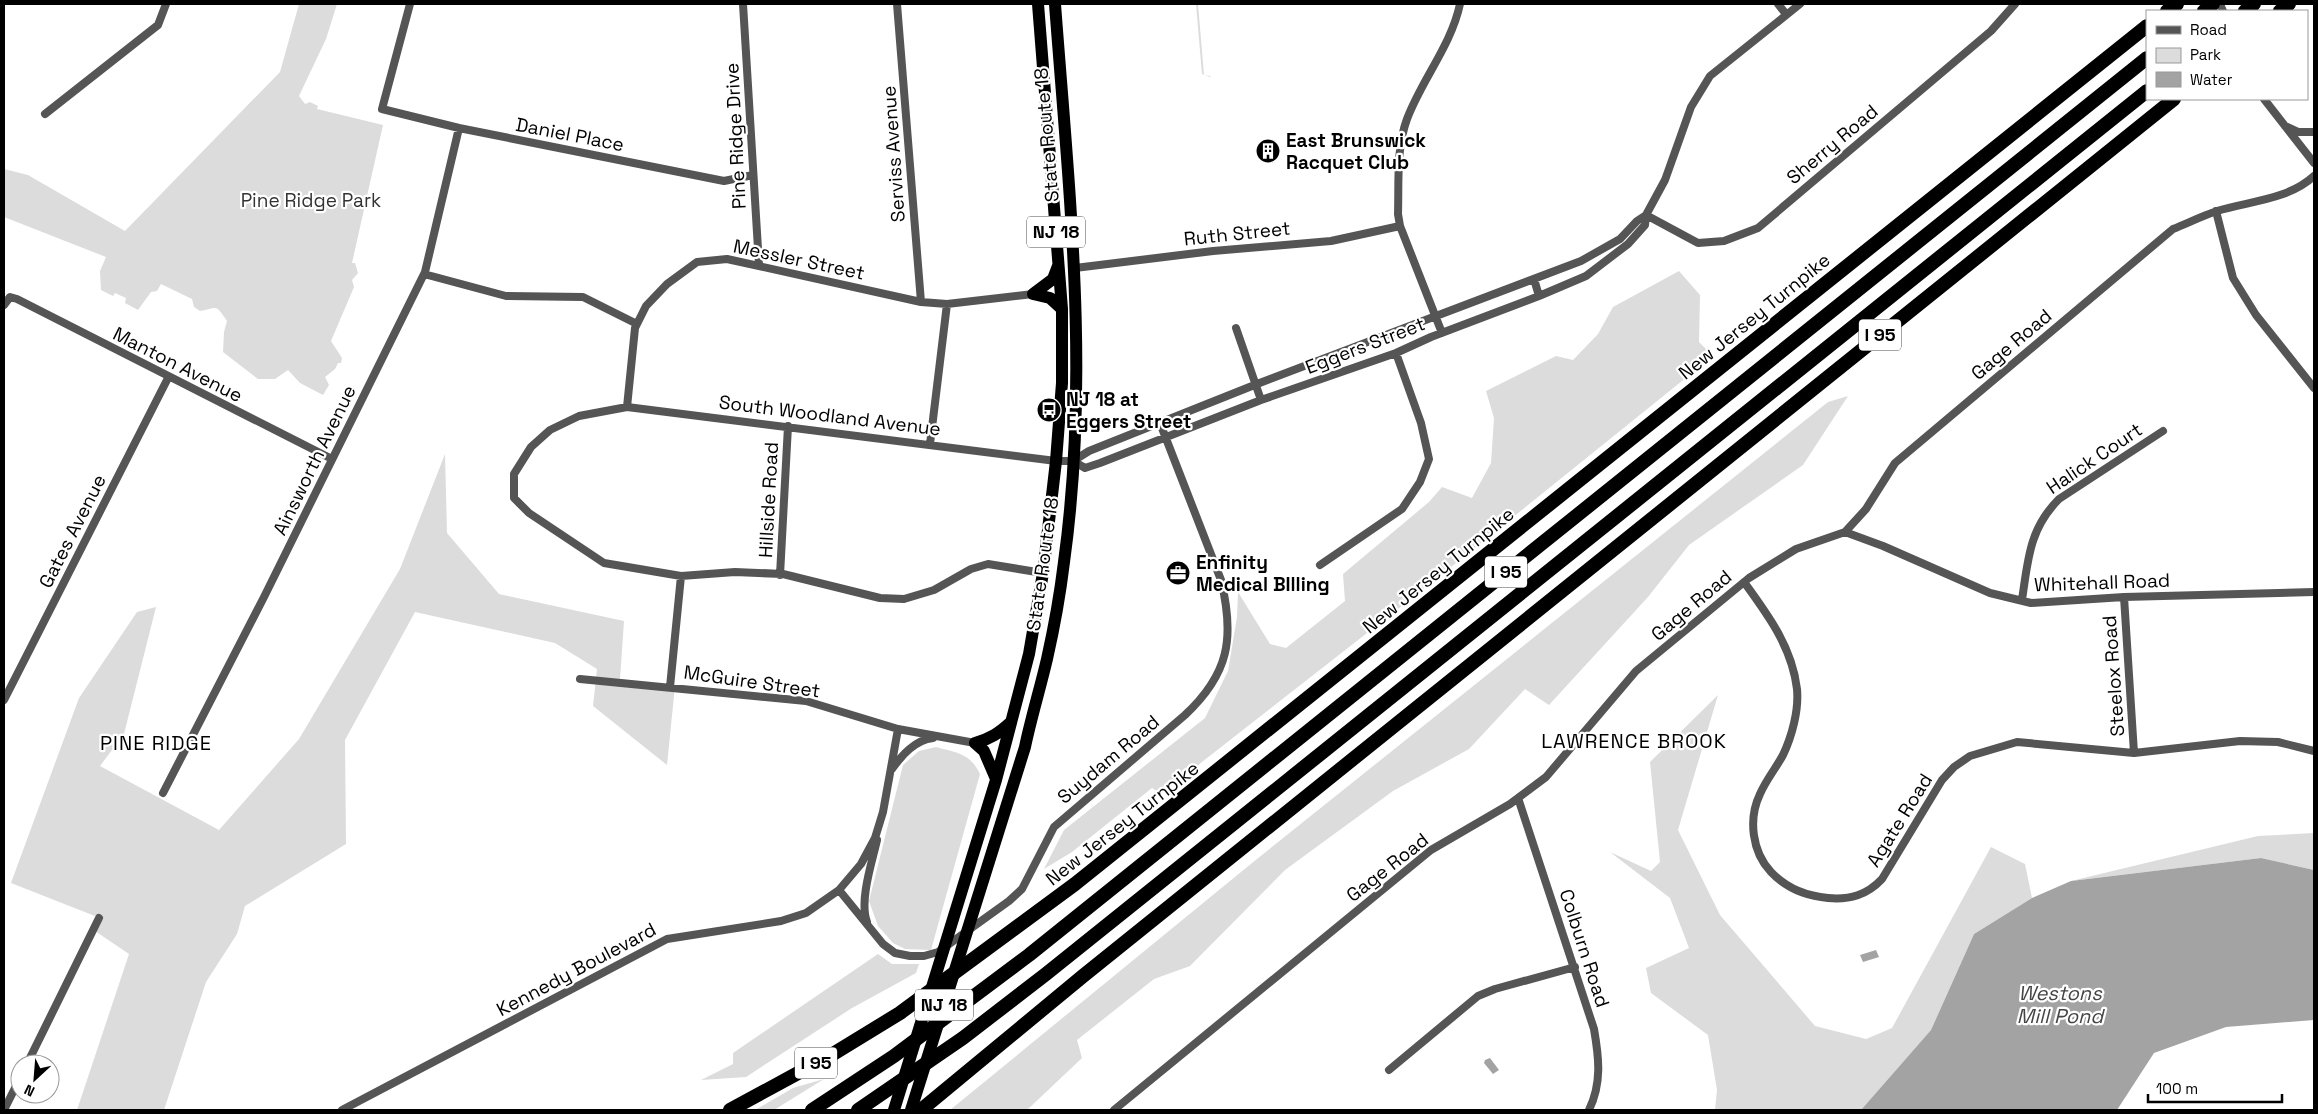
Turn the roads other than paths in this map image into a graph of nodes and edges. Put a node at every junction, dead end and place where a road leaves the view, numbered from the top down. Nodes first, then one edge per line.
1 (166, 4) edge
2 (410, 4) edge
3 (743, 4) edge
4 (897, 4) edge
5 (1038, 4) edge
6 (1055, 4) edge
7 (1460, 4) edge
8 (1778, 4) edge
9 (1800, 4) edge
10 (2015, 4) edge
11 (1786, 14) junction
12 (2146, 27) edge
13 (2146, 59) edge
14 (2146, 92) edge
15 (2173, 100) edge
16 (2265, 100) edge
17 (45, 114) dead end
18 (2284, 125) junction
19 (460, 128) junction
20 (2314, 132) edge
21 (2314, 163) edge
22 (753, 176) junction
23 (2314, 176) edge
24 (2216, 211) junction
25 (1646, 215) junction
26 (1400, 226) junction
27 (759, 265) junction
28 (1058, 266) junction
29 (1075, 268) junction
30 (424, 274) junction
31 (1534, 279) junction
32 (1033, 294) junction
33 (1539, 296) junction
34 (920, 302) junction
35 (947, 304) junction
36 (4, 305) edge
37 (1062, 309) junction
38 (1435, 316) junction
39 (637, 324) junction
40 (1236, 328) dead end
41 (1442, 333) junction
42 (1396, 353) junction
43 (168, 378) junction
44 (1257, 384) junction
45 (2314, 388) edge
46 (1261, 400) junction
47 (627, 407) junction
48 (1160, 423) junction
49 (788, 426) junction
50 (2164, 431) dead end
51 (1166, 438) junction
52 (930, 444) junction
53 (332, 459) junction
54 (1056, 461) junction
55 (1073, 461) junction
56 (1845, 532) junction
57 (1320, 565) dead end
58 (1043, 573) junction
59 (780, 575) junction
60 (681, 576) junction
61 (1744, 582) junction
62 (2314, 592) edge
63 (2124, 597) junction
64 (2022, 600) junction
65 (580, 679) dead end
66 (670, 686) junction
67 (4, 700) edge
68 (1010, 723) junction
69 (898, 729) junction
70 (940, 737) junction
71 (975, 743) junction
72 (2314, 751) edge
73 (2134, 752) junction
74 (890, 773) junction
75 (996, 780) junction
76 (163, 793) dead end
77 (1518, 798) junction
78 (883, 812) junction
79 (839, 890) junction
80 (99, 918) dead end
81 (871, 931) junction
82 (1575, 967) junction
83 (32, 1054) edge
84 (1389, 1070) dead end
85 (10, 1098) edge
86 (1123, 1107) edge
87 (4, 1110) edge
88 (342, 1110) edge
89 (730, 1110) edge
90 (812, 1110) edge
91 (858, 1110) edge
92 (894, 1110) edge
93 (912, 1110) edge
94 (921, 1110) edge
95 (1114, 1110) edge
96 (1589, 1110) edge

1 - 17 street
2 - 19 street, Daniel Place
3 - 22 street, Pine Ridge Drive
4 - 34 street, Serviss Avenue
5 - 28 highway, State Route 18 / NJ 18
6 - 29 highway, State Route 18 / NJ 18
7 - 26 street
8 - 11 street
9 - 11 street, Eggers Street
10 - 25 street, Sherry Road
11 - 25 street, Eggers Street
12 - 89 highway, New Jersey Turnpike / I 95
13 - 90 highway, I 95
14 - 91 highway, I 95
15 - 94 highway, I 95
16 - 18 street
18 - 20 street
18 - 21 street
19 - 22 street, Daniel Place
19 - 30 street, Ainsworth Avenue
22 - 27 street, Pine Ridge Drive
23 - 24 street, Gage Road
24 - 45 street
24 - 56 street, Gage Road
25 - 31 street, Eggers Street
25 - 33 street, Eggers Street
26 - 29 street, Ruth Street
26 - 38 street
27 - 34 street, Messler Street
27 - 39 street, Messler Street
28 - 32 highway
28 - 37 highway, State Route 18 / NJ 18
29 - 55 highway, State Route 18 / NJ 18
30 - 39 street
30 - 53 street, Ainsworth Avenue
31 - 33 street
31 - 38 street, Eggers Street
32 - 35 street, Messler Street
32 - 37 highway
33 - 41 street, Eggers Street
34 - 35 street, Messler Street
35 - 52 street
36 - 43 street, Manton Avenue
37 - 54 highway, State Route 18 / NJ 18
38 - 41 street
38 - 44 street, Eggers Street
39 - 47 street, Messler Street
40 - 44 street
41 - 42 street, Eggers Street
42 - 46 street, Eggers Street
42 - 57 street
43 - 53 street, Manton Avenue
43 - 67 street, Gates Avenue
44 - 46 street
44 - 48 street, Eggers Street
46 - 51 street, Eggers Street
47 - 49 street, South Woodland Avenue
47 - 60 street, South Woodland Avenue
48 - 51 street, Suydam Road
48 - 55 street, Eggers Street
49 - 52 street, South Woodland Avenue
49 - 59 street, Hillside Road
50 - 64 street, Halick Court
51 - 55 street, Eggers Street
51 - 81 street, Suydam Road
52 - 54 street, South Woodland Avenue
53 - 76 street, Ainsworth Avenue
54 - 55 street, Eggers Street
54 - 58 highway, State Route 18 / NJ 18
55 - 93 highway, State Route 18 / NJ 18
56 - 61 street, Gage Road
56 - 64 street, Whitehall Road
58 - 59 street, South Woodland Avenue
58 - 68 highway, State Route 18 / NJ 18
59 - 60 street, South Woodland Avenue
60 - 66 street
61 - 73 street, Agate Road
61 - 77 street, Gage Road
62 - 63 street, Whitehall Road
63 - 64 street, Whitehall Road
63 - 73 street, Steelox Road
65 - 66 street, McGuire Street
66 - 69 street, McGuire Street
68 - 71 highway
68 - 75 highway, State Route 18 / NJ 18
69 - 70 street, McGuire Street
69 - 74 street, Kennedy Boulevard
70 - 71 street, McGuire Street
70 - 74 street
71 - 75 highway
72 - 73 street, Agate Road
74 - 78 street, Kennedy Boulevard
75 - 92 highway, State Route 18 / NJ 18
77 - 82 street, Colburn Road
77 - 86 street, Gage Road
78 - 79 street, Kennedy Boulevard
78 - 81 street
79 - 81 street, Suydam Road
79 - 88 street, Kennedy Boulevard
80 - 83 street
82 - 84 street
82 - 96 street, Colburn Road
85 - 87 street
86 - 95 street, Gage Road

